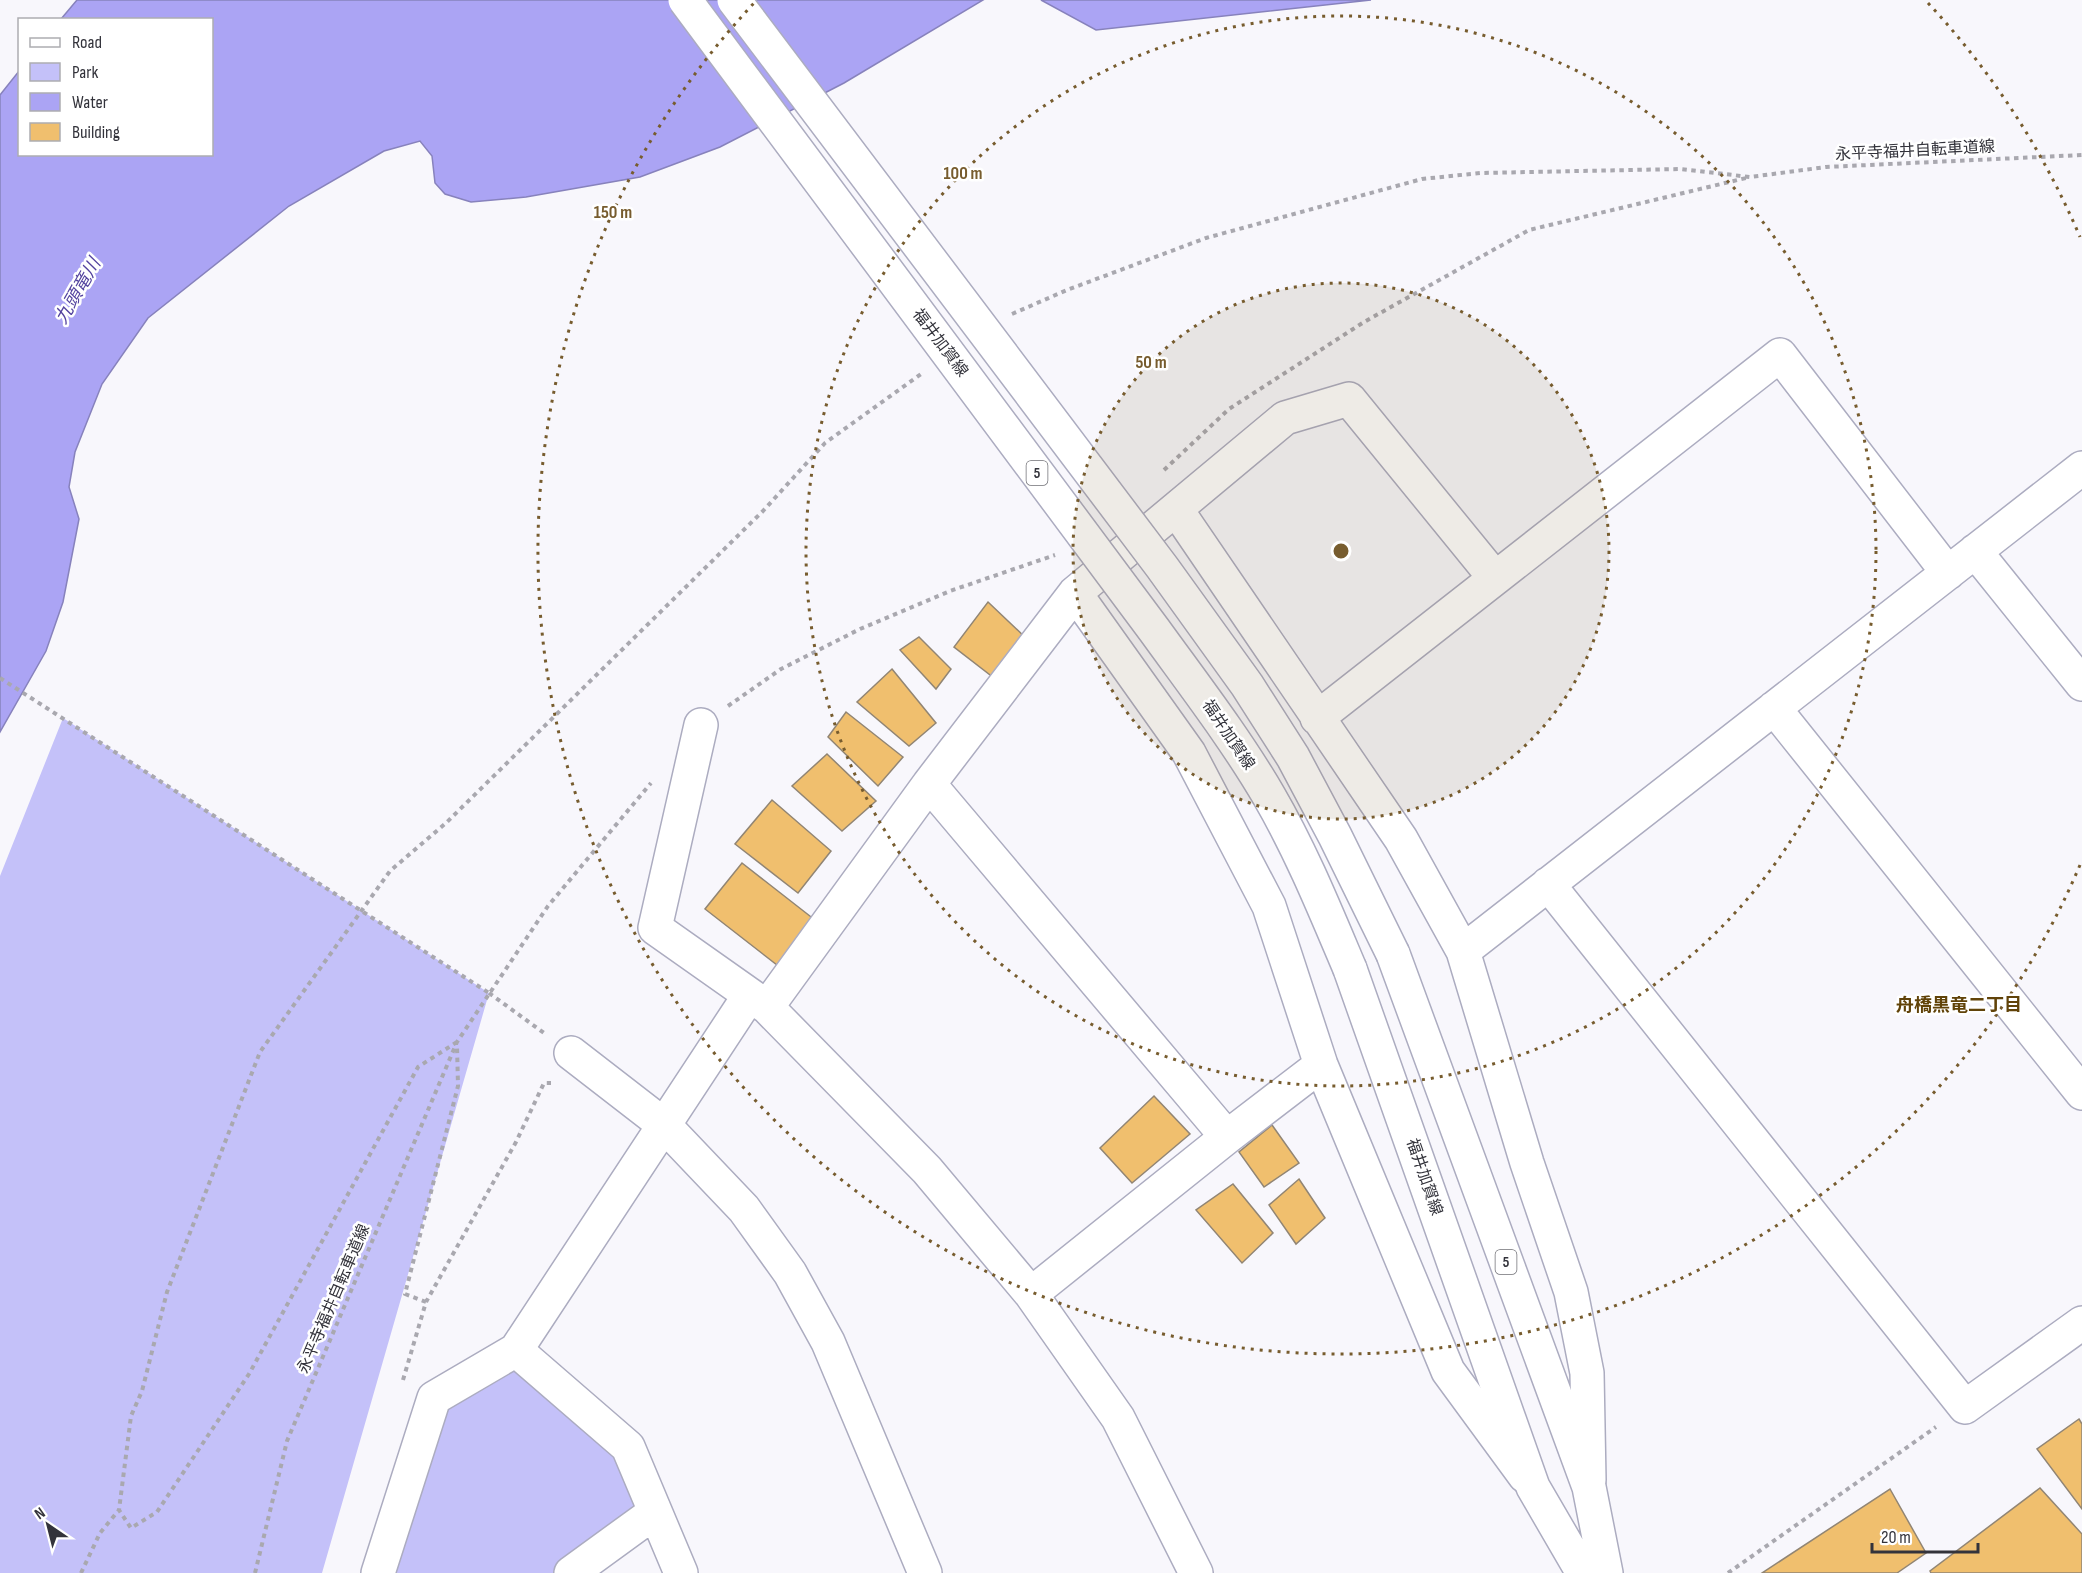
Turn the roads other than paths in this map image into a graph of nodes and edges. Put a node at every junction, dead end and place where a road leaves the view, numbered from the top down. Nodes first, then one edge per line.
1 (685, 0) edge
2 (734, 0) edge
3 (2082, 468) edge
4 (1176, 509) junction
5 (1975, 551) junction
6 (1948, 573) junction
7 (1495, 578) junction
8 (1075, 593) junction
9 (2082, 684) edge
10 (1774, 708) junction
11 (1317, 718) junction
12 (701, 725) dead end
13 (929, 784) junction
14 (1548, 884) junction
15 (1463, 951) junction
16 (758, 1001) junction
17 (572, 1053) road end
18 (1321, 1065) junction
19 (2082, 1093) edge
20 (664, 1125) junction
21 (1227, 1137) junction
22 (1031, 1294) junction
23 (2082, 1323) edge
24 (516, 1350) junction
25 (1533, 1487) junction
26 (1589, 1487) junction
27 (655, 1512) junction
28 (378, 1573) edge
29 (571, 1573) edge
30 (681, 1573) edge
31 (925, 1573) edge
32 (1196, 1573) edge
33 (1583, 1573) edge
34 (1606, 1573) edge

1 - 25 street, 福井加賀線 / 5, bridge
2 - 26 street, 5, bridge
3 - 5 street
4 - 7 street
4 - 8 street
4 - 11 street
5 - 6 street
5 - 9 street
6 - 7 street
6 - 10 street
7 - 11 street
8 - 13 street
8 - 18 street
10 - 14 street
10 - 19 street
11 - 15 street
12 - 16 street
13 - 16 street
13 - 21 street
14 - 15 street
14 - 23 street
15 - 26 street
16 - 20 street
16 - 22 street
17 - 20 street
18 - 21 street
18 - 25 street
20 - 24 street
20 - 31 street
21 - 22 street
22 - 32 street
24 - 27 street
24 - 28 street
25 - 33 street, 福井加賀線 / 5
26 - 34 street, 5
27 - 29 street
27 - 30 street

